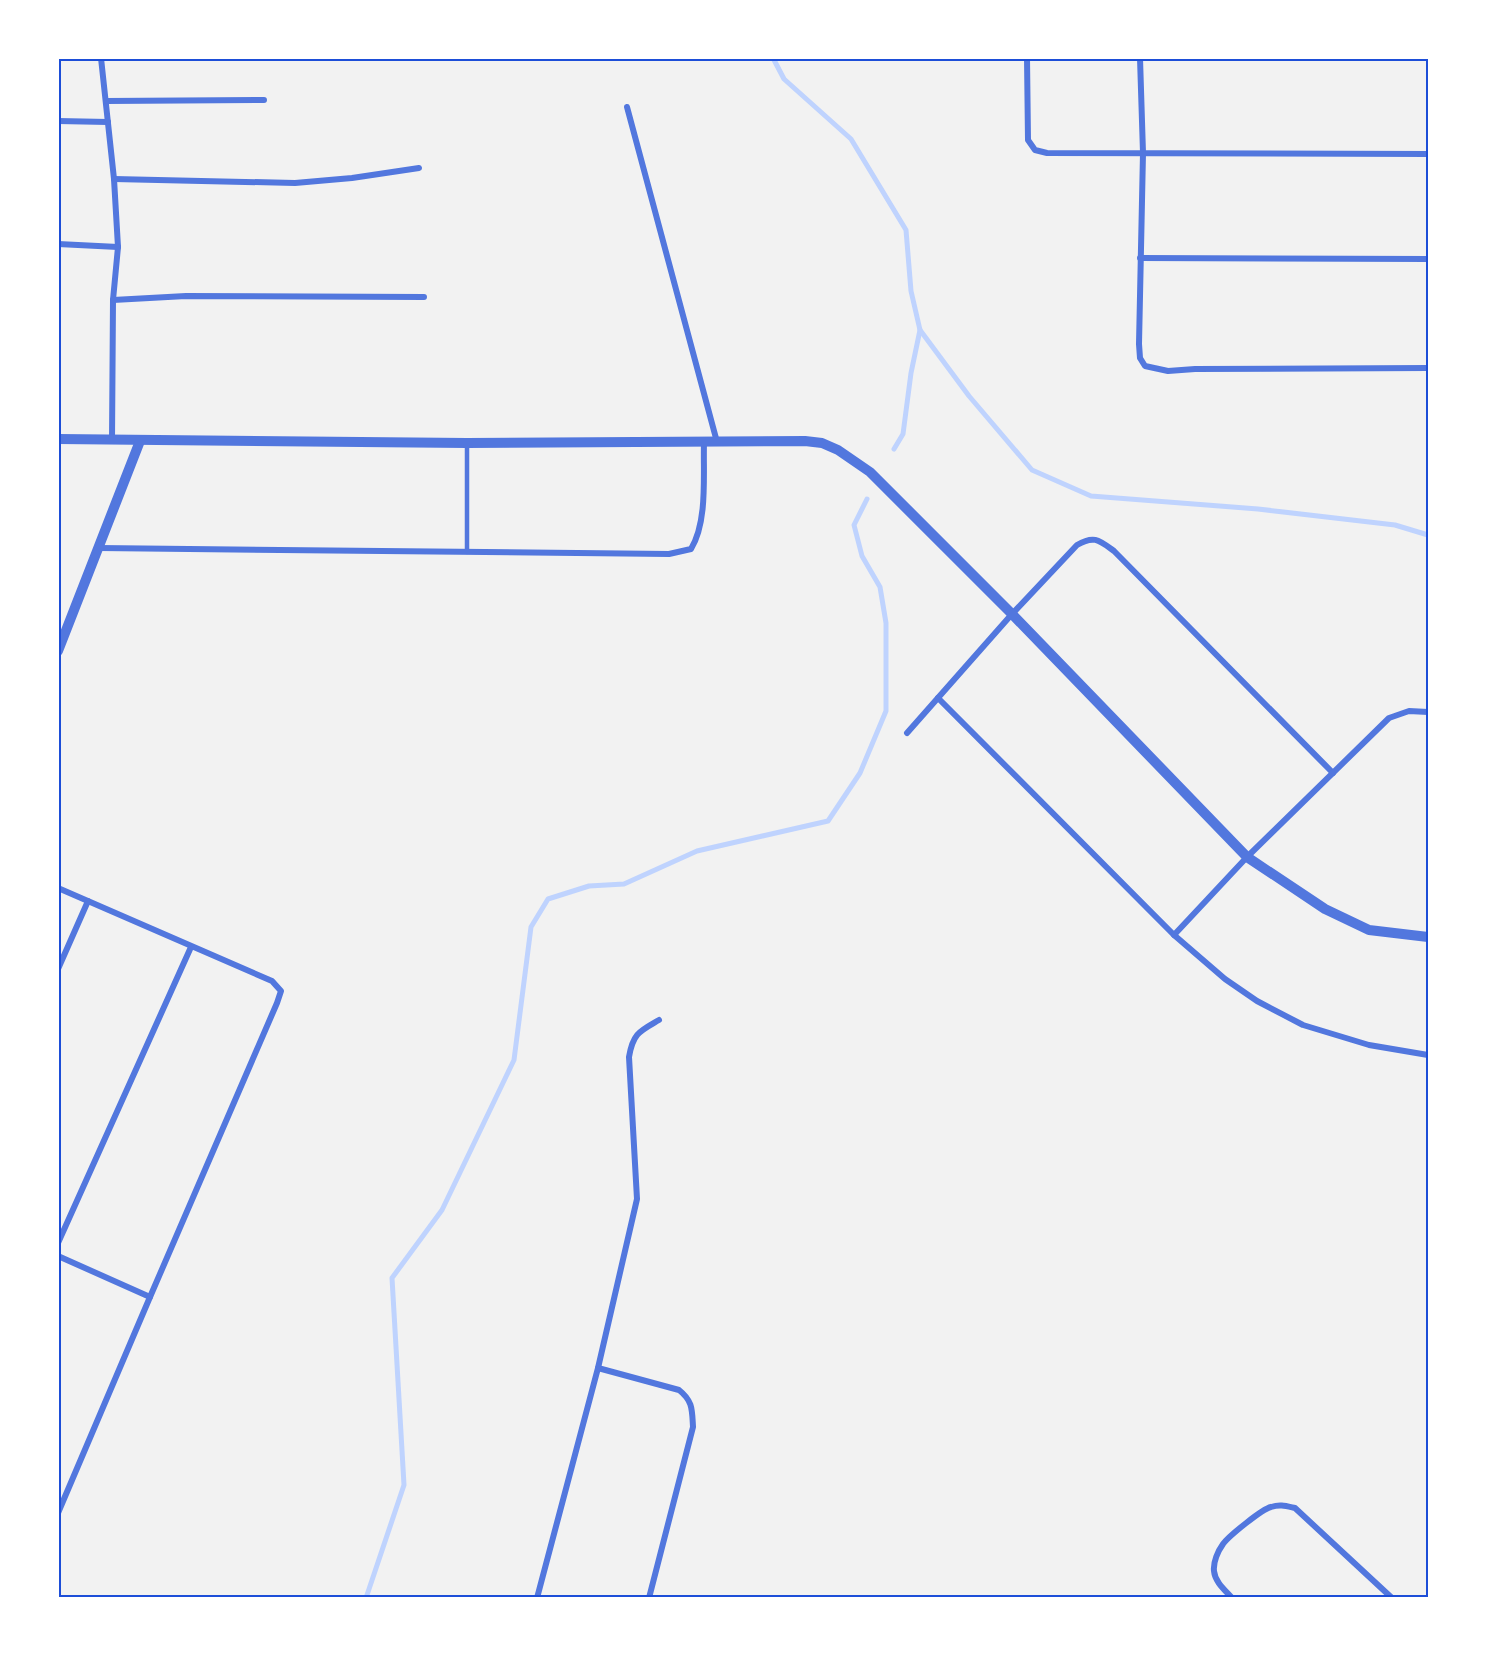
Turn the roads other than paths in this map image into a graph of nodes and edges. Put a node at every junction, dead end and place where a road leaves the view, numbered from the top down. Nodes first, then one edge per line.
1 (101, 58) edge
2 (1028, 58) edge
3 (1140, 58) edge
4 (264, 100) dead end
5 (106, 101) junction
6 (627, 107) dead end
7 (58, 121) edge
8 (108, 122) junction
9 (1143, 153) junction
10 (1428, 154) edge
11 (419, 168) dead end
12 (114, 179) junction
13 (58, 243) edge
14 (118, 247) junction
15 (1140, 258) junction
16 (1428, 259) edge
17 (424, 297) dead end
18 (113, 300) junction
19 (1428, 368) edge
20 (58, 439) edge
21 (112, 440) junction
22 (140, 441) junction
23 (704, 442) junction
24 (717, 442) junction
25 (467, 443) junction
26 (99, 548) junction
27 (467, 552) junction
28 (1012, 614) junction
29 (58, 651) edge
30 (938, 698) junction
31 (1428, 712) edge
32 (907, 733) dead end
33 (1333, 773) junction
34 (1247, 857) junction
35 (58, 888) edge
36 (88, 901) junction
37 (1174, 936) junction
38 (1428, 937) edge
39 (191, 947) junction
40 (58, 969) edge
41 (660, 1020) dead end
42 (1428, 1055) edge
43 (58, 1243) edge
44 (58, 1256) edge
45 (150, 1297) junction
46 (598, 1368) junction
47 (58, 1513) edge
48 (537, 1598) edge
49 (649, 1598) edge
50 (1232, 1598) edge
51 (1392, 1598) edge

1 - 5 street
2 - 9 street
3 - 9 street
4 - 5 street
5 - 8 street
6 - 24 street
7 - 8 street
8 - 12 street
9 - 10 street
9 - 15 street
11 - 12 street
12 - 14 street
13 - 14 street
14 - 18 street
15 - 16 street
15 - 19 street
17 - 18 street
18 - 21 street
20 - 21 street
21 - 22 street
22 - 25 street
22 - 26 street
23 - 24 street
23 - 25 street
23 - 27 street
24 - 28 street
25 - 27 lane
26 - 27 street
26 - 29 street
28 - 30 street
28 - 33 street
28 - 34 street
30 - 32 street
30 - 37 street
31 - 33 street
33 - 34 street
34 - 37 street
34 - 38 street
35 - 36 street
36 - 39 street
36 - 40 street
37 - 42 street
39 - 43 street
39 - 45 street
41 - 46 street
44 - 45 street
45 - 47 street
46 - 48 street
46 - 49 street
50 - 51 street

